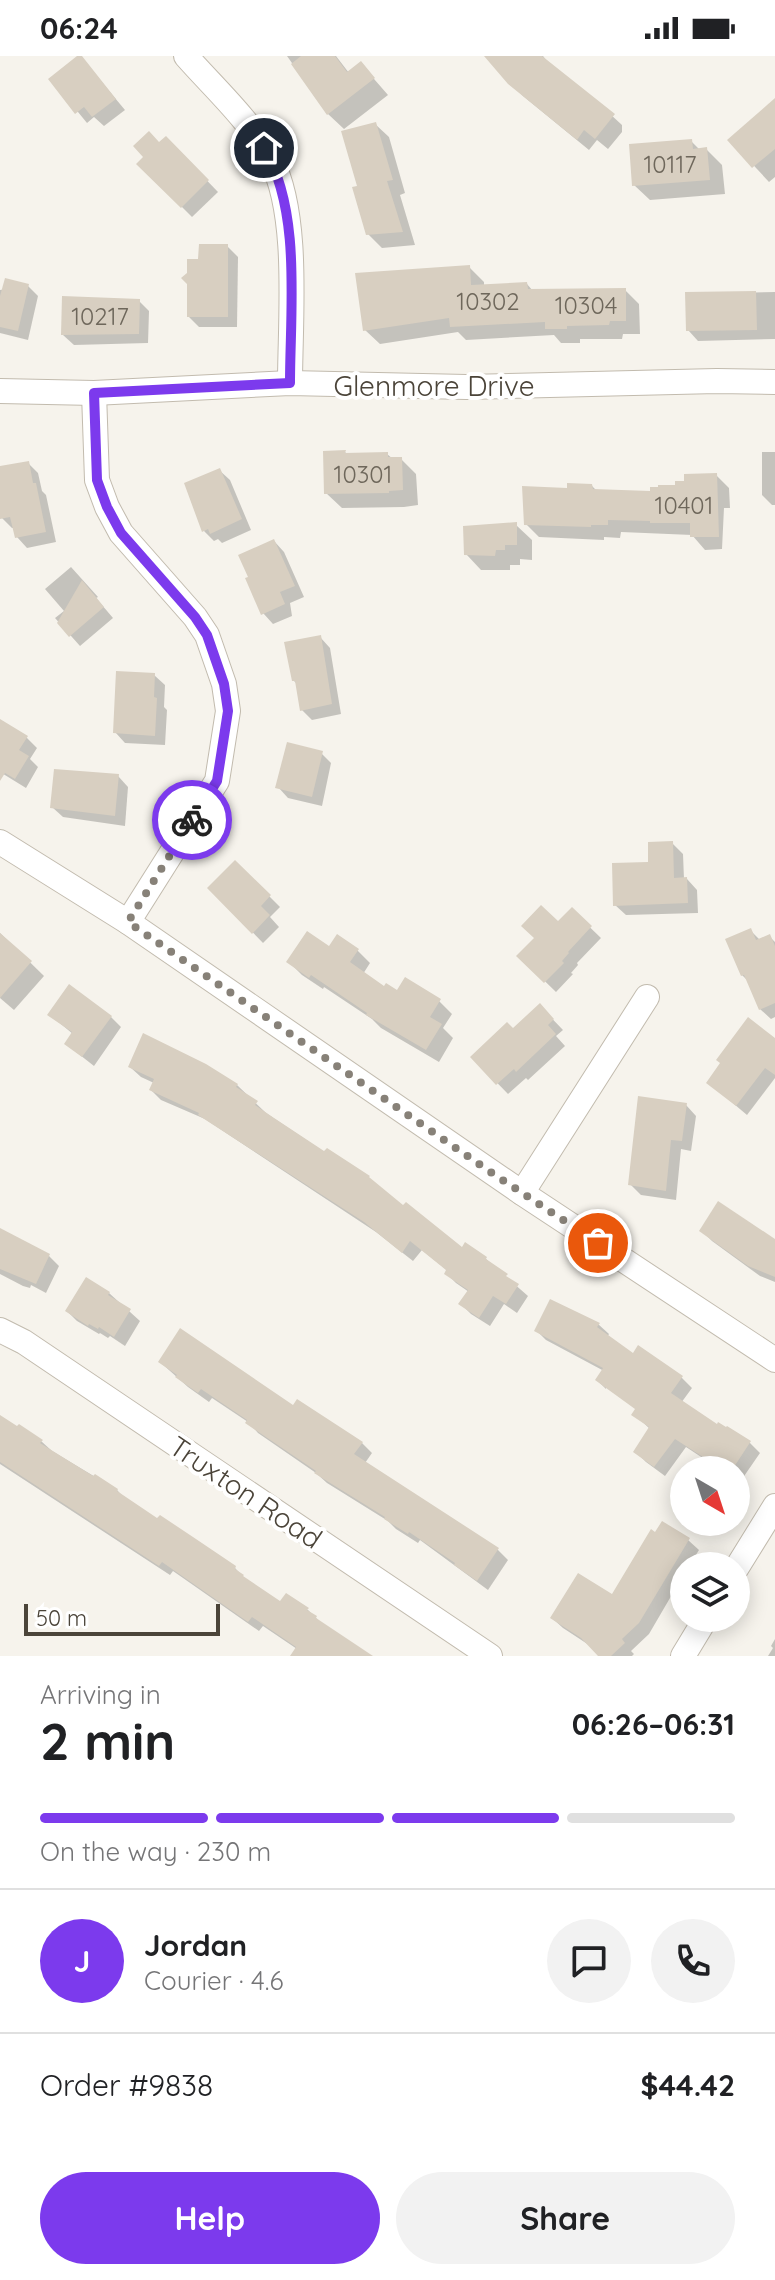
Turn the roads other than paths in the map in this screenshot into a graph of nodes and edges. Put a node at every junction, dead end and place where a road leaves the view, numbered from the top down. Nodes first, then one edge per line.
1 (186, 56) edge
2 (775, 382) edge
3 (290, 383) junction
4 (0, 391) edge
5 (94, 393) junction
6 (0, 842) edge
7 (128, 922) junction
8 (647, 997) dead end
9 (522, 1193) junction
10 (0, 1330) edge
11 (775, 1360) edge
12 (775, 1506) edge
13 (747, 1552) edge
14 (698, 1632) edge
15 (490, 1656) edge
16 (683, 1656) edge

1 - 3 street
2 - 3 street, Glenmore Drive
3 - 5 street, Glenmore Drive
4 - 5 street, Glenmore Drive
5 - 7 street
6 - 7 street
7 - 9 street
8 - 9 street
9 - 11 street
10 - 15 street, Truxton Road
12 - 13 street
14 - 16 street

